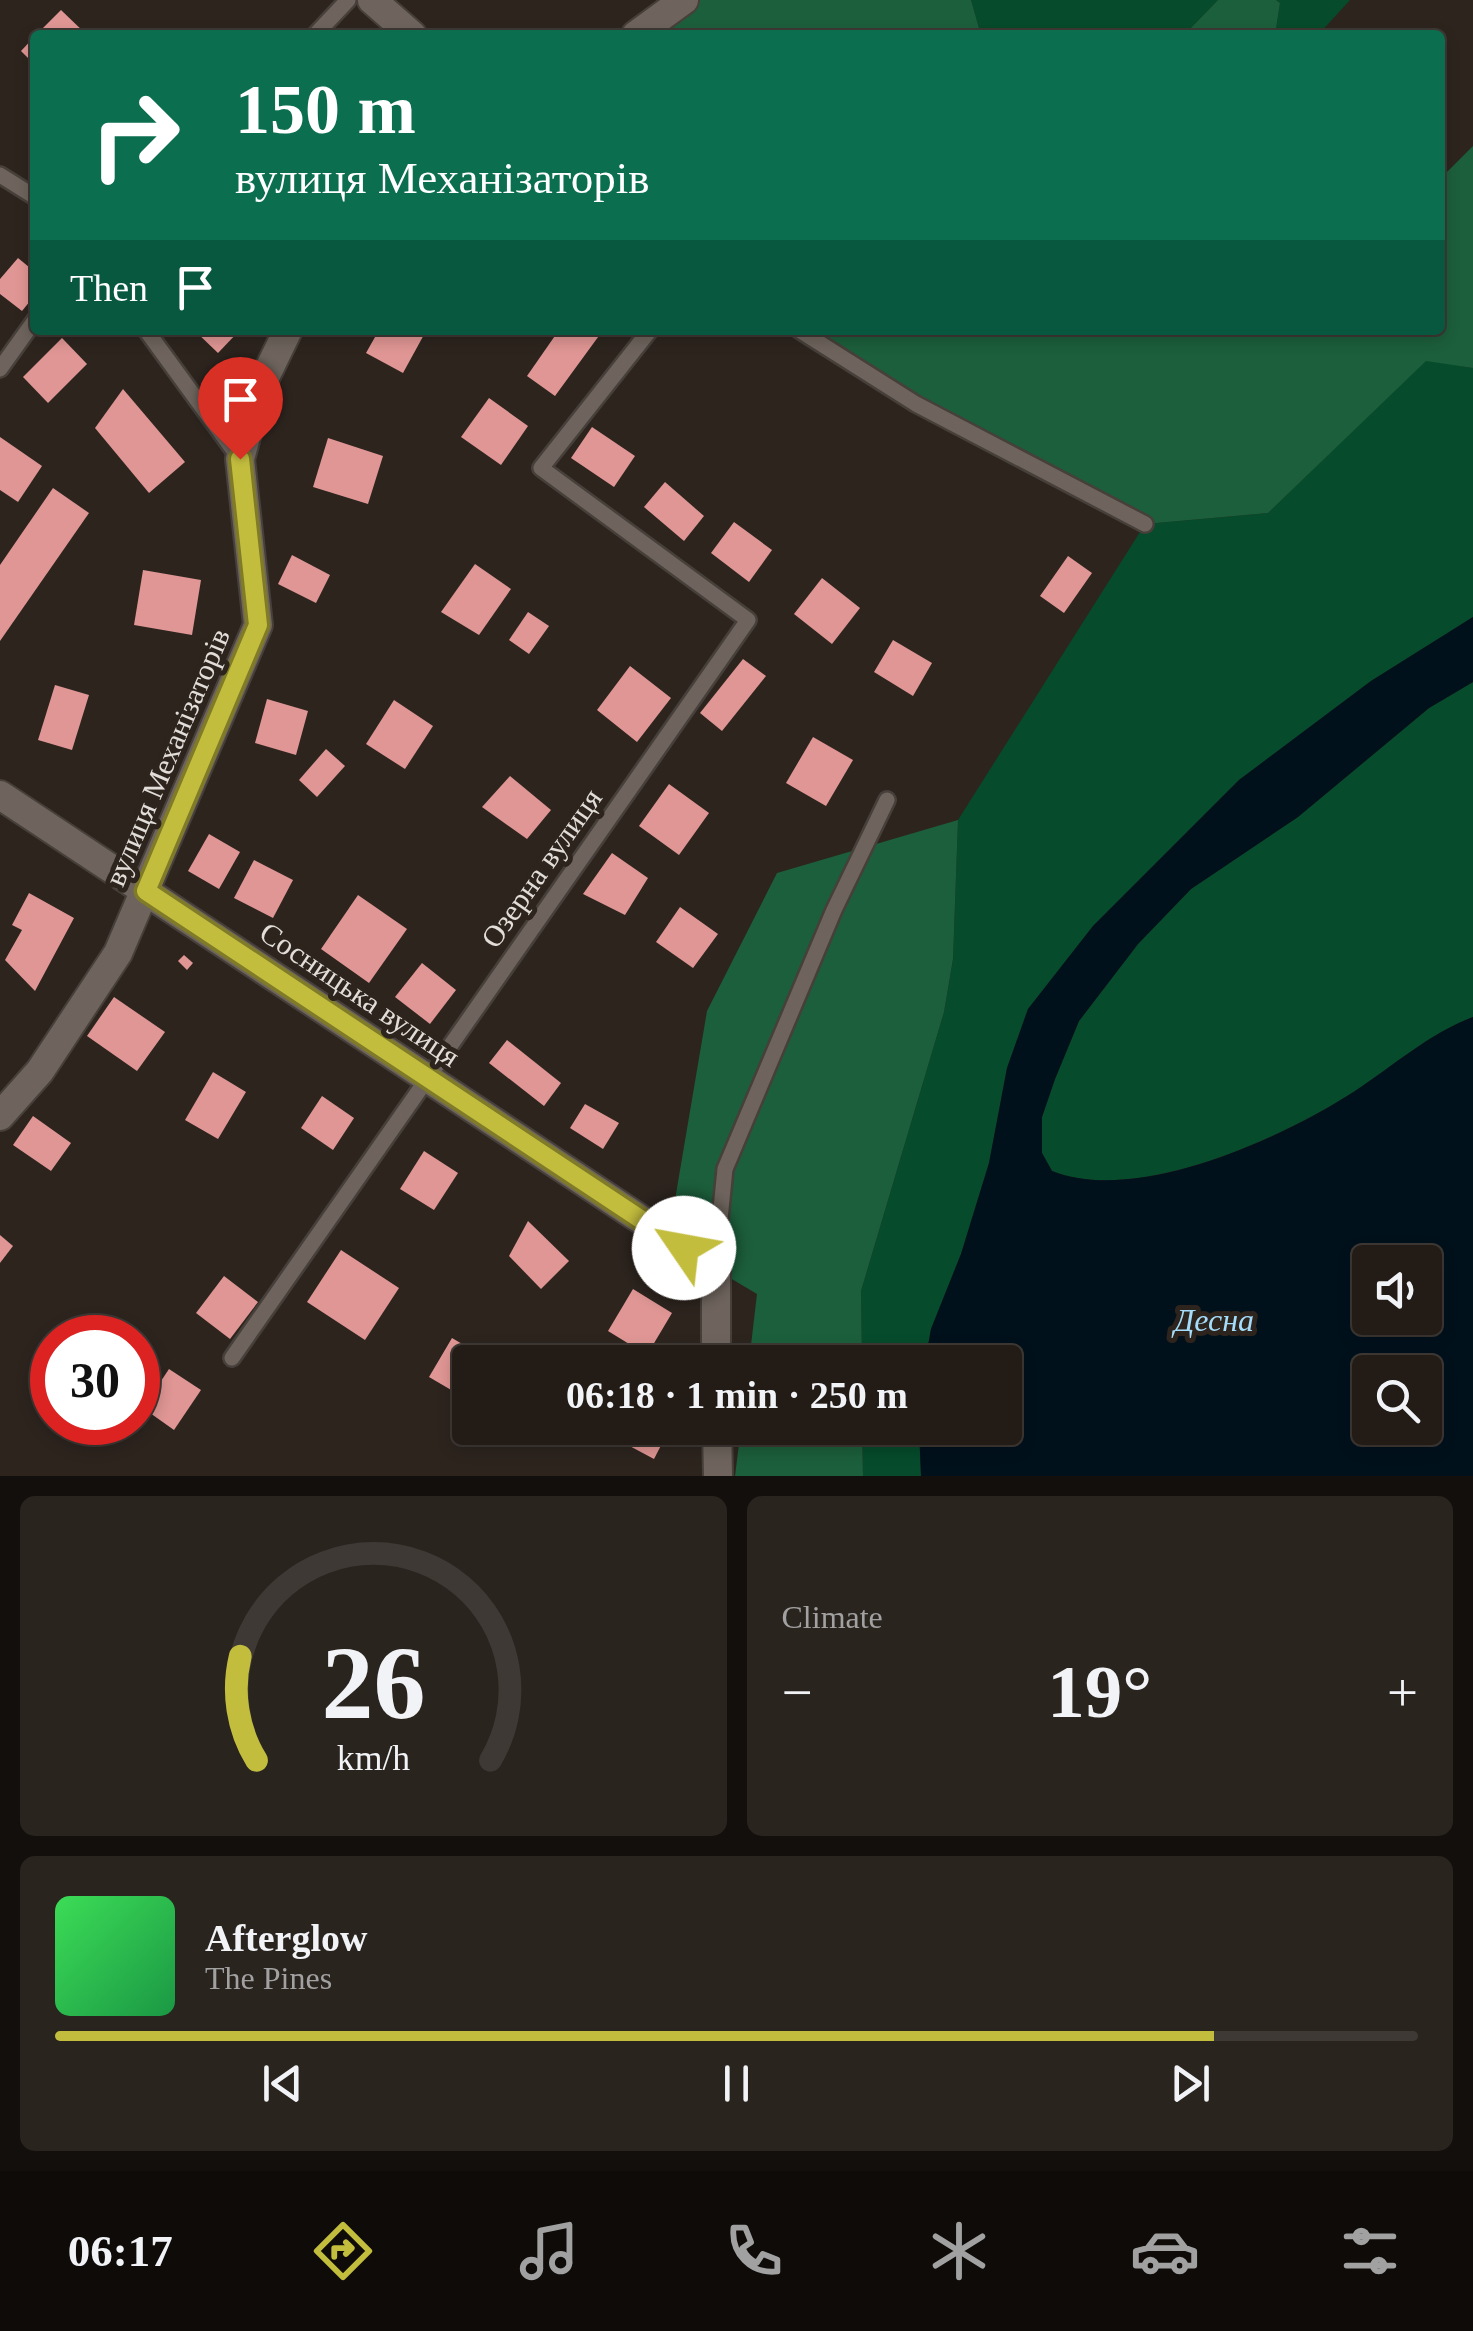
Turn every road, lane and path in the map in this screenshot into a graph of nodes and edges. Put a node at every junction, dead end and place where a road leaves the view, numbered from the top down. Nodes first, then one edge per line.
1 (348, 0) edge
2 (372, 0) edge
3 (684, 0) edge
4 (320, 30) edge
5 (406, 30) edge
6 (643, 30) edge
7 (0, 174) edge
8 (30, 193) edge
9 (30, 327) edge
10 (150, 335) edge
11 (286, 335) edge
12 (646, 335) edge
13 (806, 335) edge
14 (0, 369) edge
15 (240, 459) junction
16 (1145, 524) dead end
17 (0, 795) edge
18 (887, 800) dead end
19 (146, 891) junction
20 (428, 1078) junction
21 (0, 1116) edge
22 (684, 1248) dead end
23 (716, 1260) joint
24 (716, 1345) edge
25 (232, 1358) dead end
26 (717, 1445) edge
27 (718, 1476) edge

1 - 4 lane
2 - 5 street
3 - 6 street
7 - 8 lane
9 - 14 lane
10 - 15 lane
11 - 15 street, вулиця Механізаторів
12 - 20 lane, Озерна вулиця
13 - 16 lane
15 - 19 street, вулиця Механізаторів
17 - 19 street, Сосницька вулиця
18 - 23 lane
19 - 20 street, Сосницька вулиця
19 - 21 street, вулиця Механізаторів
20 - 22 street, Сосницька вулиця
20 - 25 lane, Озерна вулиця
23 - 24 street
26 - 27 street

